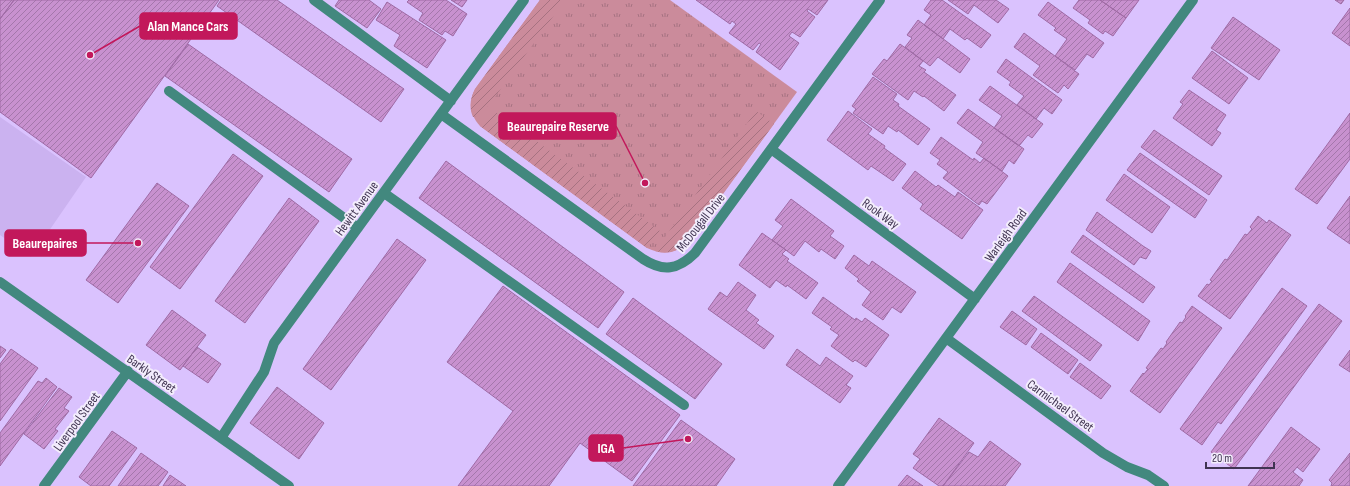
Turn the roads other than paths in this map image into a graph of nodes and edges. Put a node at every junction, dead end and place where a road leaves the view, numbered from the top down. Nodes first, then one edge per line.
1 (314, 0) edge
2 (524, 0) edge
3 (880, 0) edge
4 (1193, 0) edge
5 (169, 90) dead end
6 (451, 101) junction
7 (441, 114) junction
8 (771, 149) junction
9 (384, 193) junction
10 (358, 228) junction
11 (0, 282) edge
12 (975, 299) junction
13 (946, 338) junction
14 (128, 372) junction
15 (684, 405) dead end
16 (221, 438) junction
17 (44, 486) edge
18 (288, 486) edge
19 (838, 486) edge
20 (1164, 486) edge

1 - 6 street
2 - 6 street, Hewitt Avenue
3 - 8 street, McDougall Drive
4 - 12 street, Warleigh Road
5 - 10 street
6 - 7 street, Hewitt Avenue
7 - 8 street, McDougall Drive
7 - 9 street, Hewitt Avenue
8 - 12 street, Rook Way
9 - 10 street, Hewitt Avenue
9 - 15 street
10 - 16 street, Hewitt Avenue
11 - 14 street, Barkly Street
12 - 13 street, Warleigh Road
13 - 19 street, Warleigh Road
13 - 20 street, Carmichael Street
14 - 16 street, Barkly Street
14 - 17 street, Liverpool Street
16 - 18 street, Barkly Street

